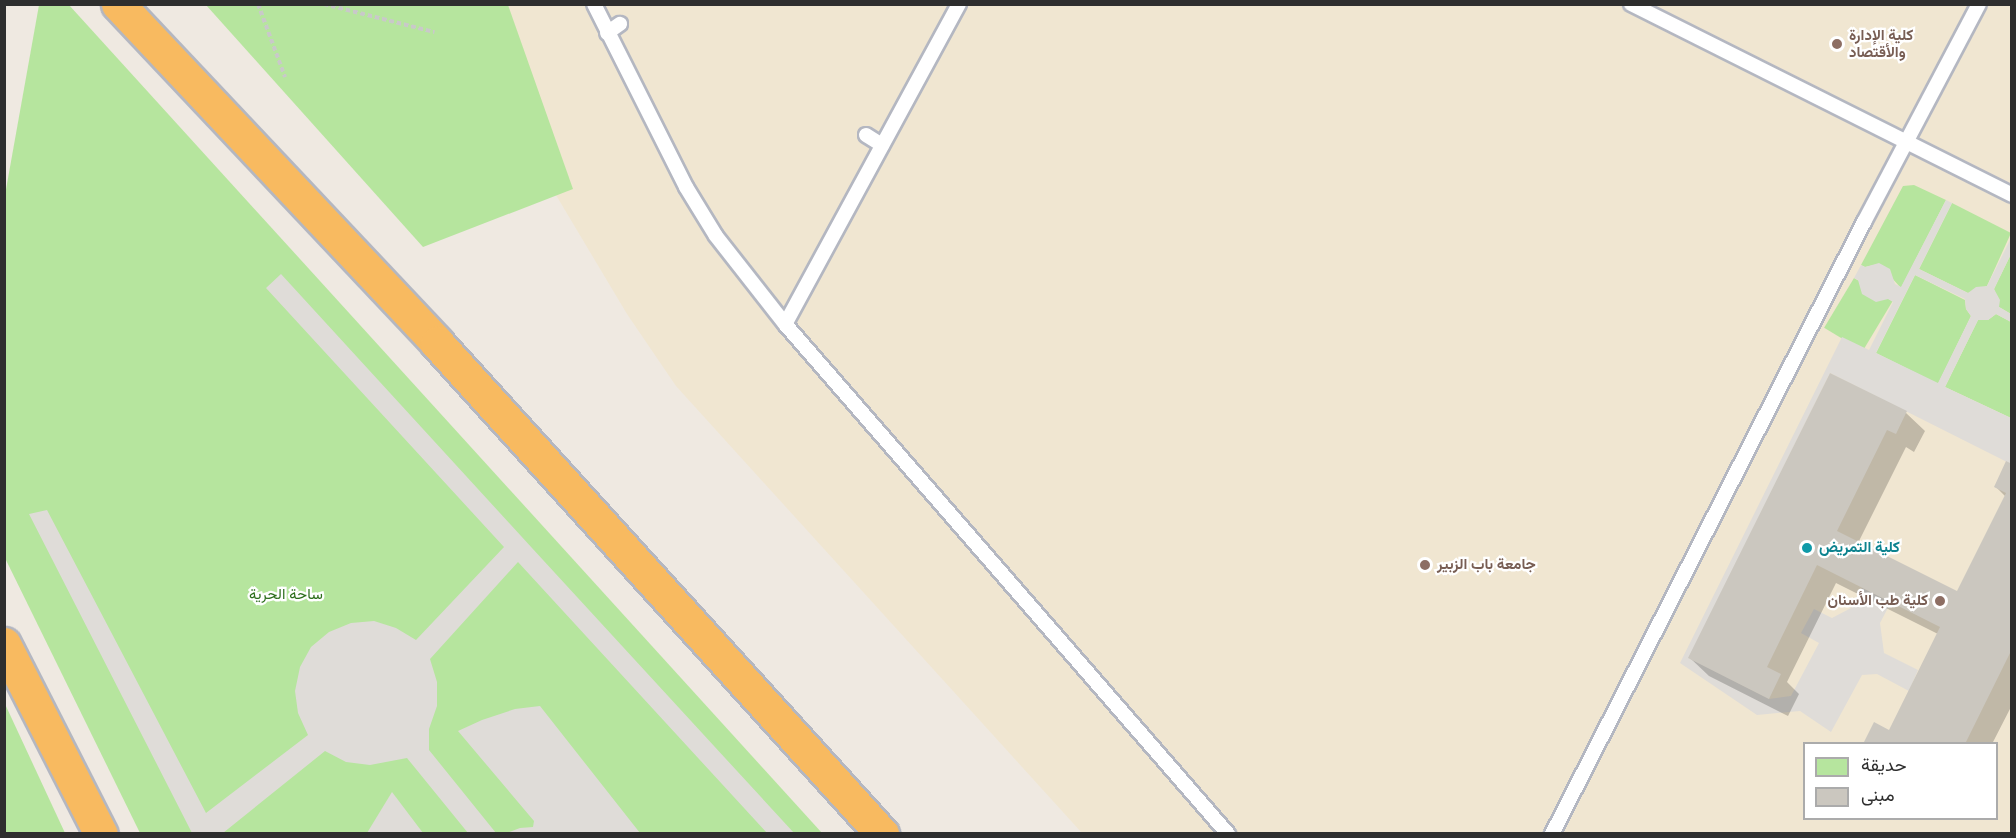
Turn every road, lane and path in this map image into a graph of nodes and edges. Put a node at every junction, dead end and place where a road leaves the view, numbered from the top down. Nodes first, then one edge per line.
1 (118, 4) edge
2 (258, 4) edge
3 (324, 4) edge
4 (594, 4) edge
5 (959, 4) edge
6 (1631, 4) edge
7 (1979, 4) edge
8 (343, 7) edge
9 (620, 24) dead end
10 (434, 32) dead end
11 (607, 33) junction
12 (285, 77) dead end
13 (866, 135) dead end
14 (1906, 142) junction
15 (882, 145) junction
16 (2012, 195) edge
17 (785, 324) junction
18 (4, 644) edge
19 (101, 834) edge
20 (882, 834) edge
21 (1228, 834) edge
22 (1552, 834) edge

1 - 20 highway
2 - 12 path
3 - 8 path
4 - 11 lane
5 - 15 lane
6 - 14 lane
7 - 14 lane
8 - 10 path
9 - 11 lane
11 - 17 lane
13 - 15 lane
14 - 16 lane
14 - 22 lane
15 - 17 lane
17 - 21 lane
18 - 19 highway

